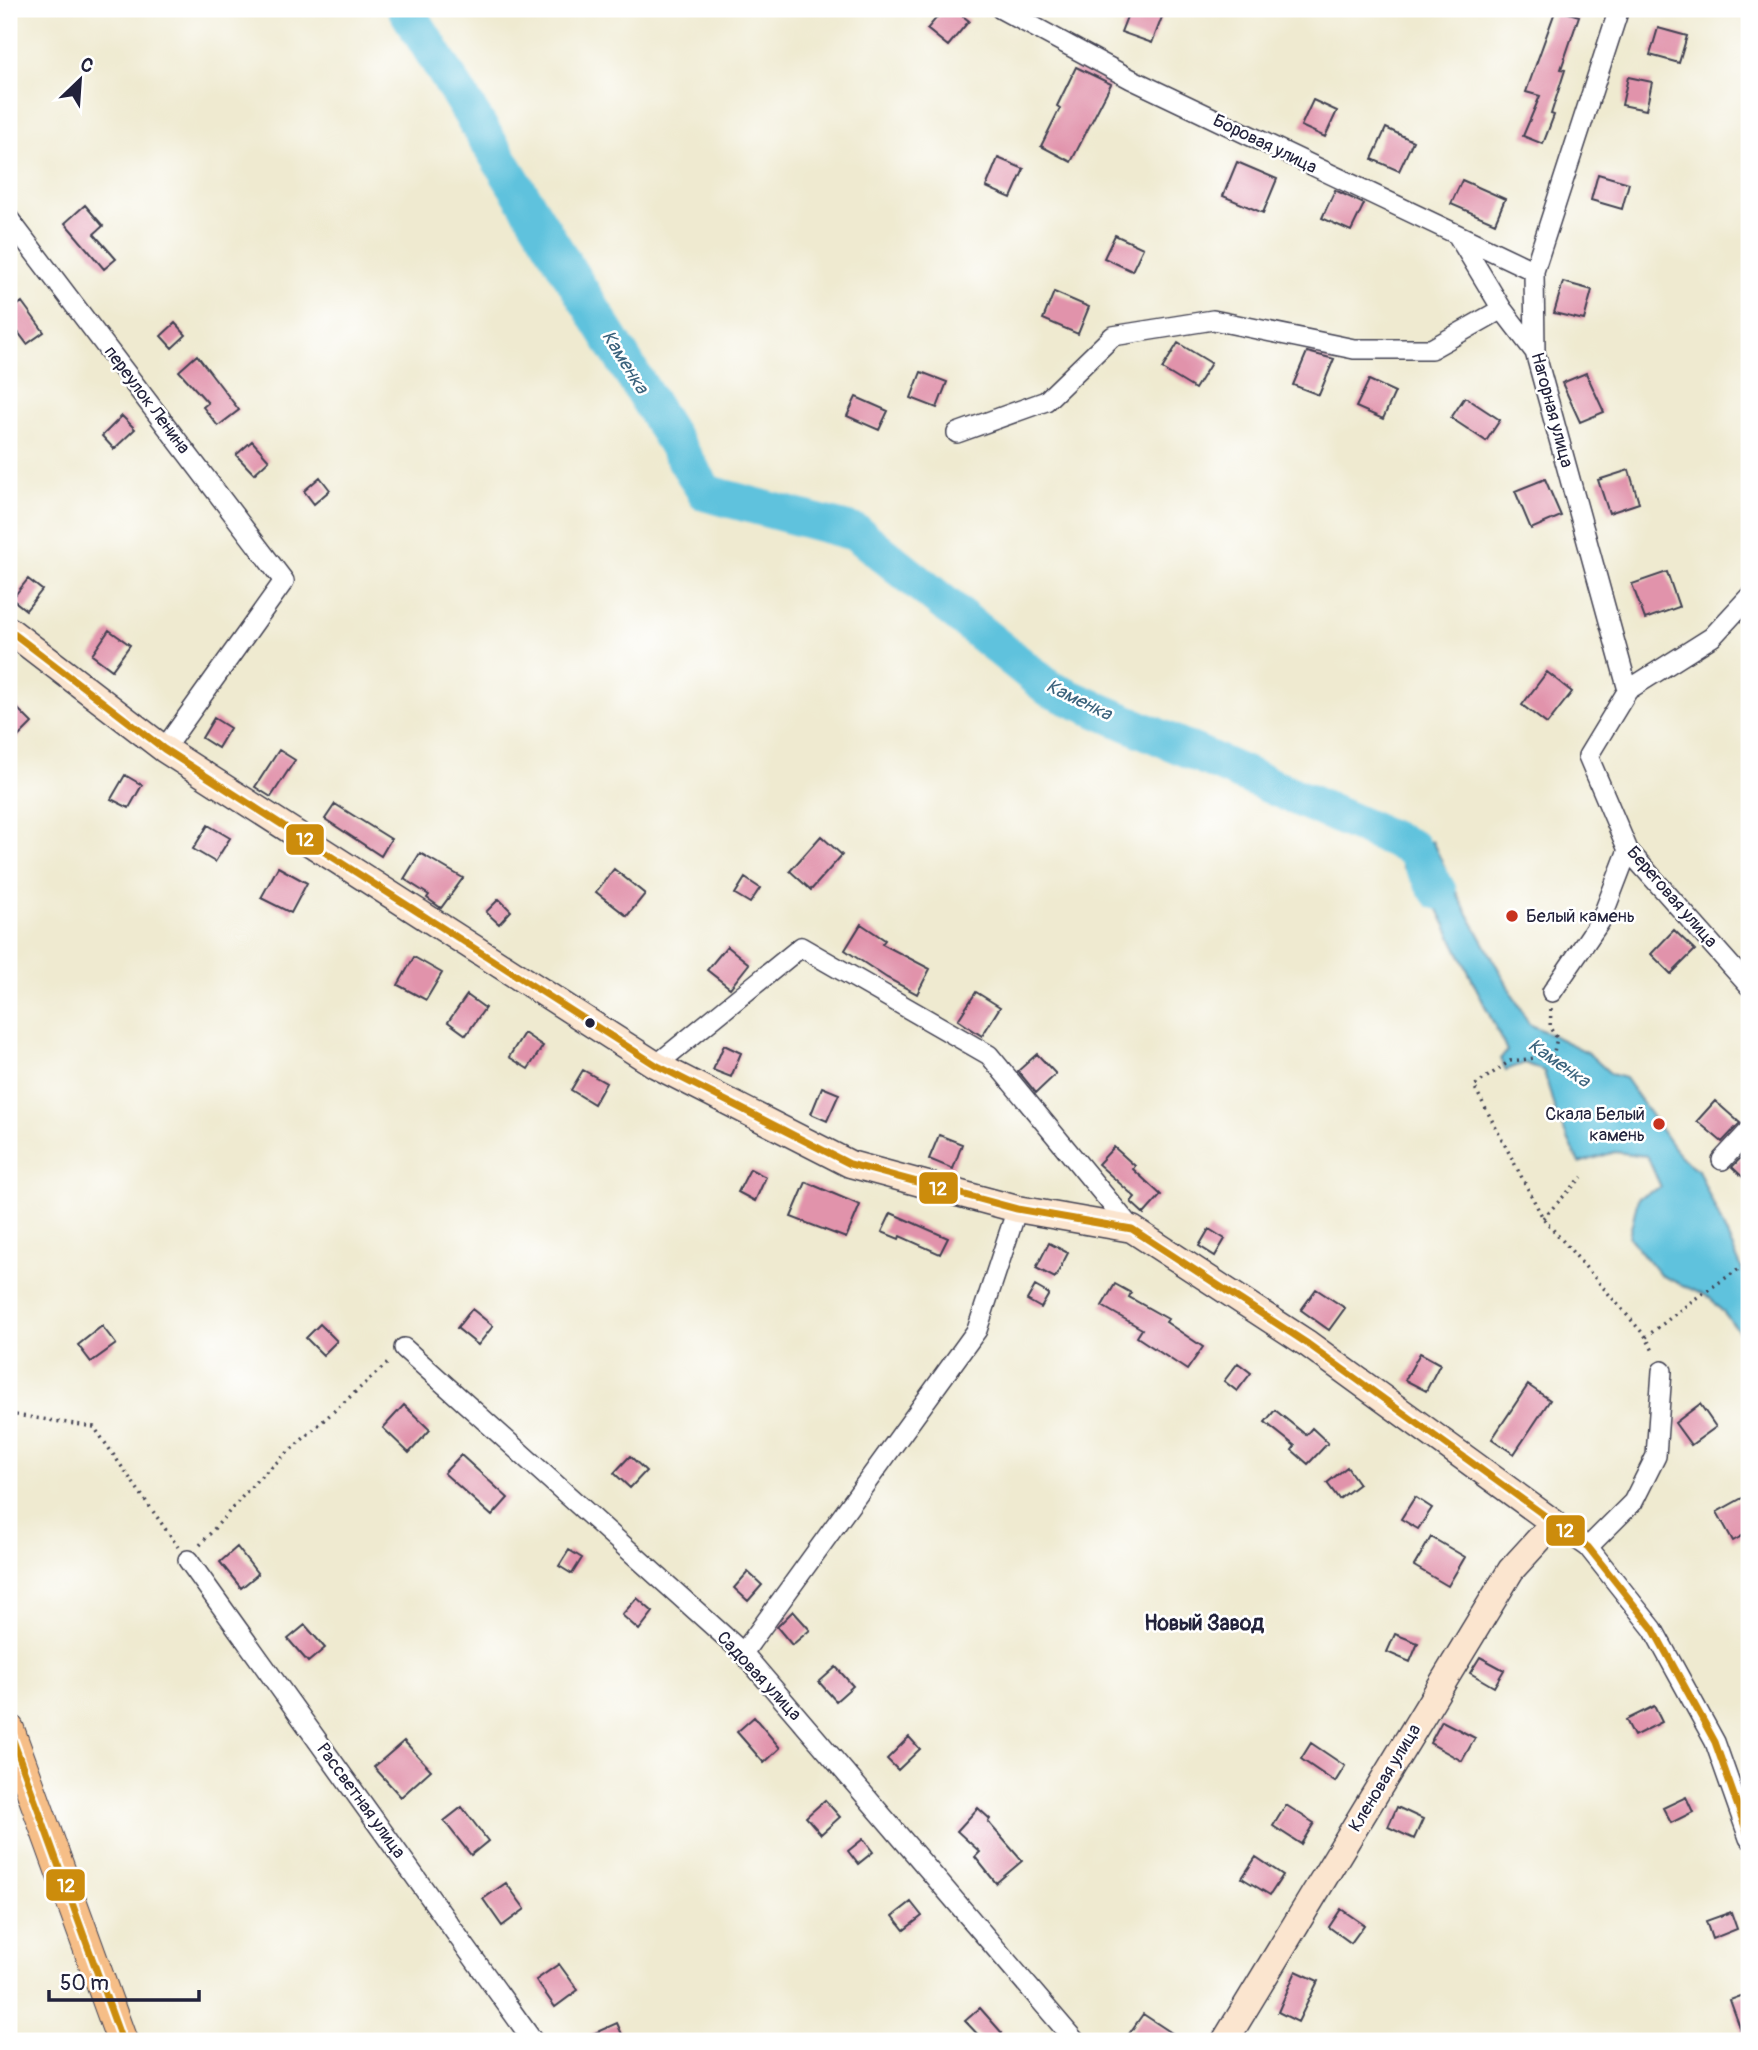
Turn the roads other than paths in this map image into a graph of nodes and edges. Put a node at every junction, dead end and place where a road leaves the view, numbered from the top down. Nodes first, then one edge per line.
1 (1001, 9) edge
2 (1619, 9) edge
3 (9, 219) edge
4 (1458, 236) junction
5 (1534, 271) junction
6 (1502, 309) junction
7 (1535, 352) junction
8 (957, 433) dead end
9 (1749, 597) edge
10 (9, 630) edge
11 (1628, 690) junction
12 (164, 749) junction
13 (1628, 850) junction
14 (1749, 986) edge
15 (1552, 992) dead end
16 (656, 1065) junction
17 (1749, 1130) edge
18 (1722, 1160) dead end
19 (1017, 1209) junction
20 (1132, 1229) junction
21 (404, 1348) road end
22 (1662, 1371) road end
23 (1554, 1523) junction
24 (1588, 1547) junction
25 (188, 1560) road end
26 (743, 1653) junction
27 (9, 1729) edge
28 (1749, 1838) edge
29 (122, 2041) edge
30 (533, 2041) edge
31 (1076, 2041) edge
32 (1225, 2041) edge

1 - 4 street, Боровая улица
2 - 5 street, Нагорная улица
3 - 12 street, переулок Ленина
4 - 5 street, Боровая улица
4 - 6 street
5 - 7 street, Нагорная улица
6 - 7 street
6 - 8 street
7 - 11 street, Нагорная улица
9 - 11 street
10 - 12 street
11 - 13 street, Береговая улица
12 - 16 street
13 - 14 street, Береговая улица
13 - 15 street
16 - 19 street
16 - 20 street
17 - 18 street
19 - 20 street
19 - 26 street
20 - 23 street
21 - 26 street, Садовая улица
22 - 24 street
23 - 24 street
23 - 32 street, Кленовая улица
24 - 28 street
25 - 30 street, Рассветная улица
26 - 31 street, Садовая улица
27 - 29 main road

